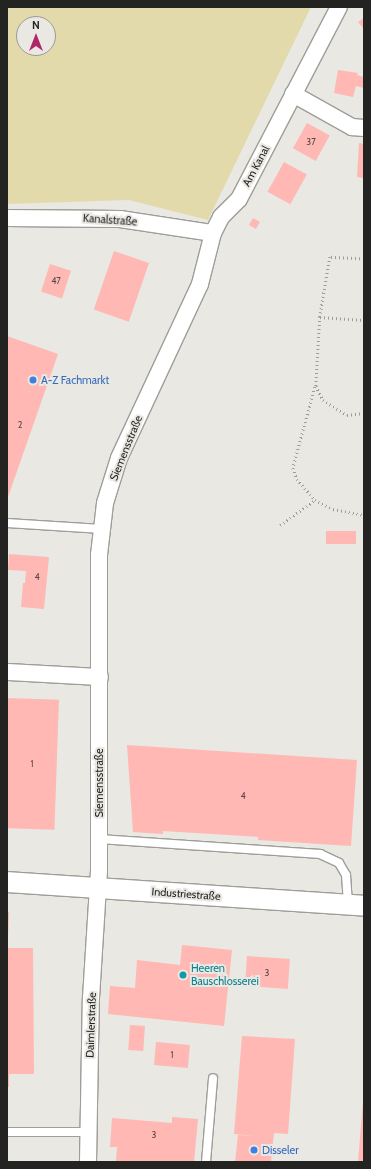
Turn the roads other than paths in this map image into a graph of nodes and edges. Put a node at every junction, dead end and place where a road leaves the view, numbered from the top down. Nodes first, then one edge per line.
1 (339, 7) edge
2 (293, 94) junction
3 (364, 128) edge
4 (7, 218) edge
5 (213, 233) junction
6 (7, 523) edge
7 (102, 529) junction
8 (7, 672) edge
9 (100, 677) junction
10 (99, 839) junction
11 (7, 882) edge
12 (98, 888) junction
13 (356, 906) edge
14 (213, 1078) dead end
15 (7, 1132) edge
16 (88, 1132) junction
17 (88, 1162) edge
18 (206, 1162) edge

1 - 2 street, Am Kanal
2 - 3 street
2 - 5 street, Am Kanal
4 - 5 street, Kanalstraße
5 - 7 street, Siemensstraße
6 - 7 lane
7 - 9 street, Siemensstraße
8 - 9 street
9 - 10 street, Siemensstraße
10 - 12 street, Siemensstraße
10 - 13 lane
11 - 12 street, Industriestraße
12 - 13 street, Industriestraße
12 - 16 street, Daimlerstraße
14 - 18 lane
15 - 16 lane
16 - 17 street, Daimlerstraße

